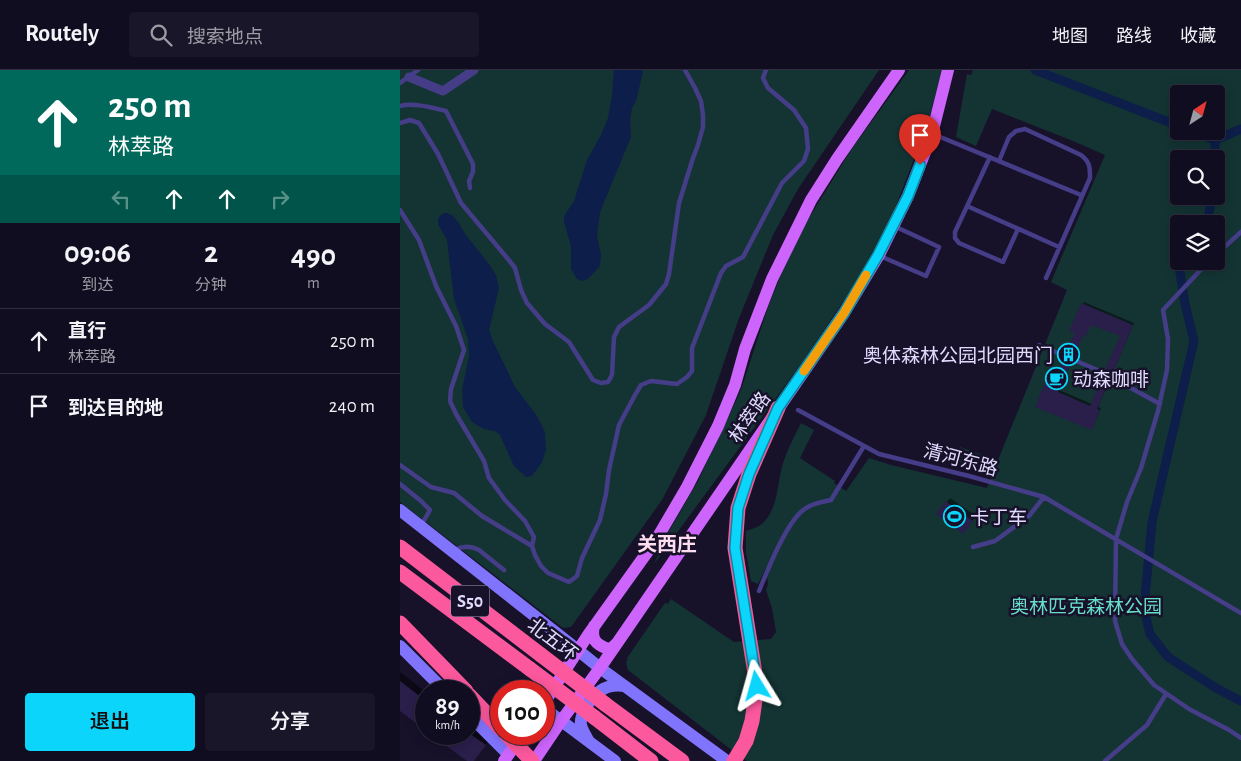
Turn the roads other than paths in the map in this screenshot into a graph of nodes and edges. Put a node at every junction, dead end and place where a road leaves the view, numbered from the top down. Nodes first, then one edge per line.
1 (418, 70) edge
2 (474, 70) edge
3 (685, 70) edge
4 (766, 70) edge
5 (899, 70) edge
6 (948, 70) edge
7 (409, 76) junction
8 (400, 83) edge
9 (400, 106) edge
10 (400, 122) edge
11 (932, 134) junction
12 (990, 157) junction
13 (999, 161) junction
14 (470, 188) dead end
15 (1081, 195) junction
16 (967, 206) junction
17 (400, 210) edge
18 (894, 226) junction
19 (1018, 229) junction
20 (1241, 232) edge
21 (1059, 247) junction
22 (1225, 247) edge
23 (878, 255) junction
24 (1200, 270) edge
25 (1046, 278) dead end
26 (1040, 345) dead end
27 (1160, 404) junction
28 (778, 408) junction
29 (798, 410) dead end
30 (864, 446) junction
31 (400, 464) edge
32 (400, 484) edge
33 (1044, 497) junction
34 (400, 510) edge
35 (421, 526) junction
36 (1116, 539) junction
37 (532, 546) junction
38 (973, 547) dead end
39 (400, 548) edge
40 (452, 551) junction
41 (504, 570) dead end
42 (400, 572) edge
43 (759, 591) dead end
44 (1241, 613) edge
45 (400, 623) edge
46 (594, 626) junction
47 (617, 642) junction
48 (400, 646) edge
49 (578, 651) junction
50 (600, 668) junction
51 (434, 680) edge
52 (456, 680) edge
53 (555, 686) edge
54 (624, 686) junction
55 (1166, 694) junction
56 (480, 707) edge
57 (555, 716) edge
58 (490, 717) edge
59 (561, 721) junction
60 (480, 727) edge
61 (555, 728) edge
62 (1241, 738) edge
63 (589, 741) junction
64 (515, 745) edge
65 (517, 745) edge
66 (541, 745) edge
67 (506, 758) edge
68 (533, 761) edge
69 (615, 761) edge
70 (651, 761) edge
71 (682, 761) edge
72 (727, 761) edge
73 (734, 761) edge
74 (1105, 761) edge

1 - 7 lane
2 - 7 street
3 - 10 lane
4 - 37 lane
5 - 46 main road, 林萃路
6 - 11 main road, 林萃路
7 - 8 lane
9 - 14 lane
11 - 12 lane
11 - 18 main road, 林萃路
12 - 13 lane
12 - 16 lane
13 - 15 lane
13 - 15 lane
15 - 21 lane
16 - 19 lane
16 - 19 lane
17 - 37 lane
18 - 23 main road, 林萃路
18 - 23 lane
19 - 21 lane
20 - 22 lane
21 - 25 lane
23 - 28 main road, 林萃路
24 - 27 lane
26 - 27 lane
27 - 36 lane
28 - 47 main road, 林萃路
28 - 73 highway
29 - 30 lane, 清河东路
30 - 33 lane, 清河东路
30 - 43 lane
31 - 37 lane
32 - 35 lane
33 - 36 lane, 清河东路
33 - 38 lane
34 - 35 street
35 - 40 street
36 - 44 lane, 清河东路
36 - 55 lane
39 - 71 highway, 北五环 / S50, bridge
40 - 41 lane
40 - 49 street
42 - 70 highway, 北五环 / S50, bridge
45 - 52 highway
46 - 47 main road
46 - 49 main road, 林萃路
47 - 50 main road, 林萃路
48 - 51 street
49 - 50 street
49 - 53 main road, 林萃路
50 - 54 street
50 - 59 main road, 林萃路
54 - 63 street
54 - 72 street
55 - 62 lane
55 - 74 lane
56 - 58 highway, bridge
57 - 59 street
59 - 61 main road, 林萃路
59 - 63 street
60 - 67 street
63 - 69 street
64 - 67 main road
65 - 68 highway, bridge
66 - 68 main road, 林萃路

